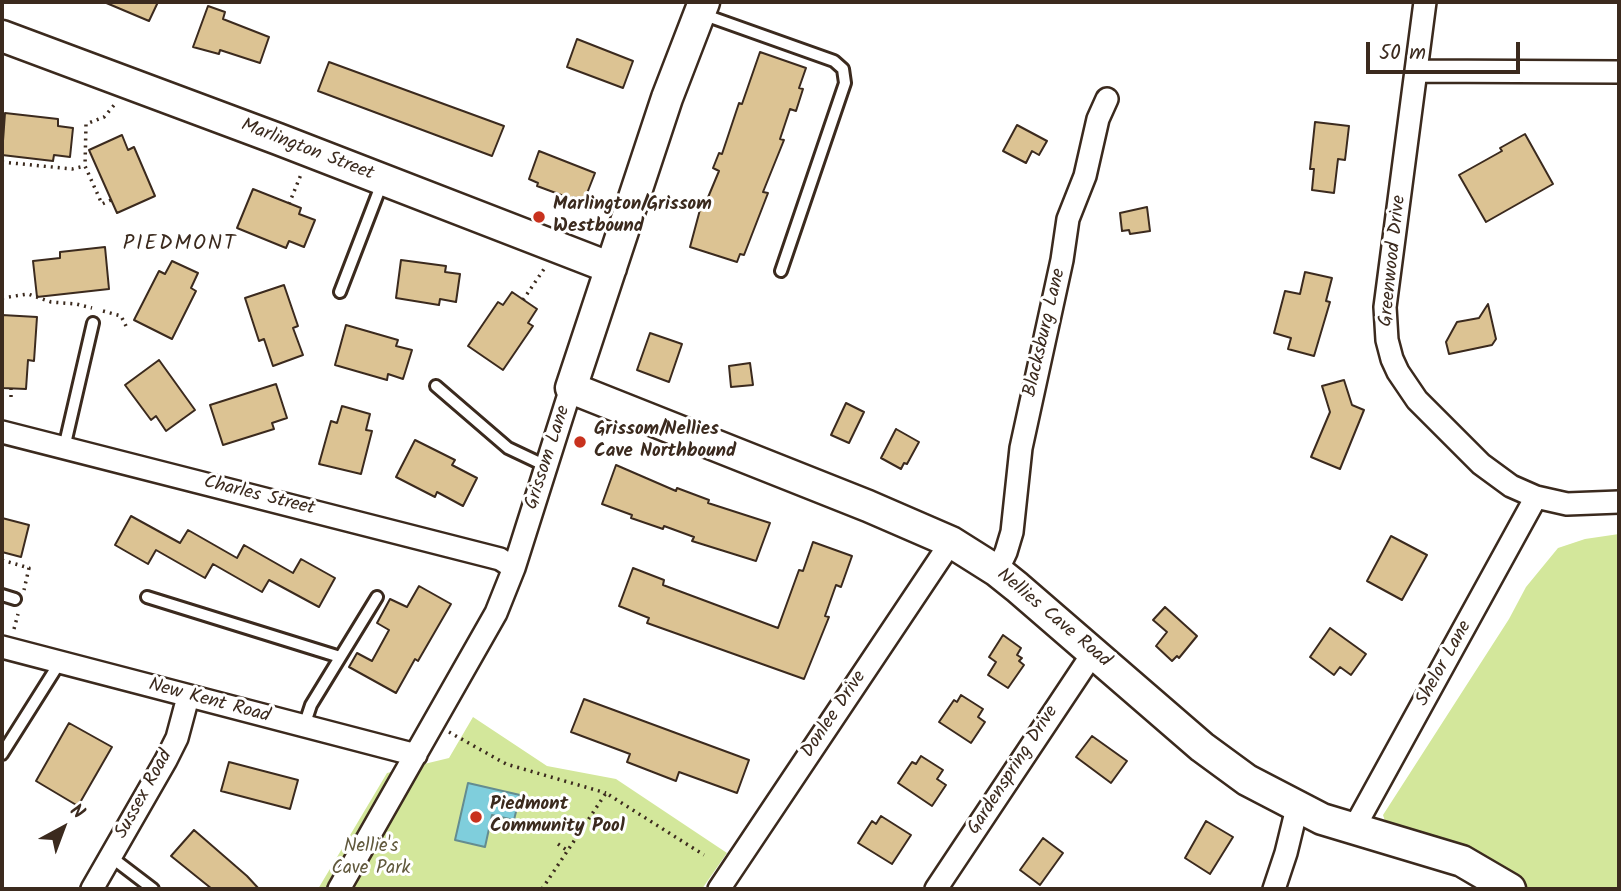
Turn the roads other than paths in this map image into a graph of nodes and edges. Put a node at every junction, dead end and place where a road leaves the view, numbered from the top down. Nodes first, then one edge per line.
1 (1425, 2) edge
2 (701, 8) edge
3 (2, 36) edge
4 (1416, 71) junction
5 (1619, 72) edge
6 (1108, 99) dead end
7 (383, 180) junction
8 (611, 268) junction
9 (781, 271) dead end
10 (340, 292) dead end
11 (93, 323) dead end
12 (436, 386) dead end
13 (571, 388) junction
14 (2, 432) edge
15 (64, 448) junction
16 (547, 466) junction
17 (1536, 497) junction
18 (1619, 502) edge
19 (951, 542) junction
20 (514, 568) junction
21 (997, 570) junction
22 (2, 595) edge
23 (147, 597) dead end
24 (377, 597) dead end
25 (15, 598) dead end
26 (2, 647) edge
27 (1093, 653) junction
28 (340, 657) junction
29 (60, 662) junction
30 (188, 697) junction
31 (304, 726) junction
32 (2, 754) edge
33 (416, 755) junction
34 (1297, 808) junction
35 (1353, 830) junction
36 (111, 857) junction
37 (1498, 884) edge
38 (93, 889) edge
39 (152, 889) edge
40 (339, 889) edge
41 (719, 889) edge
42 (936, 889) edge
43 (1274, 889) edge

1 - 4 street, Greenwood Drive
2 - 8 street, Grissom Lane
2 - 9 lane
3 - 7 street, Marlington Street
4 - 5 street
4 - 17 street, Greenwood Drive
6 - 21 street, Blacksburg Lane
7 - 8 street, Marlington Street
7 - 10 lane
8 - 13 street, Grissom Lane
11 - 15 lane
12 - 16 lane
13 - 16 street, Grissom Lane
13 - 19 street, Nellies Cave Road
14 - 15 street, Charles Street
15 - 20 street, Charles Street
16 - 20 street, Grissom Lane
17 - 18 street, Greenwood Drive
17 - 35 street, Shelor Lane
19 - 21 street, Nellies Cave Road
19 - 41 street, Donlee Drive
20 - 33 street, Grissom Lane
21 - 27 street, Nellies Cave Road
22 - 25 lane
23 - 28 lane
24 - 28 lane
26 - 29 street, New Kent Road
27 - 34 street, Nellies Cave Road
27 - 42 street, Gardenspring Drive
28 - 31 lane
29 - 30 street, New Kent Road
29 - 32 lane
30 - 31 street, New Kent Road
30 - 36 street, Sussex Road
31 - 33 street, New Kent Road
33 - 40 street, Grissom Lane
34 - 35 street, Nellies Cave Road
34 - 43 street
35 - 37 street, Nellies Cave Road
36 - 38 street, Sussex Road
36 - 39 lane

